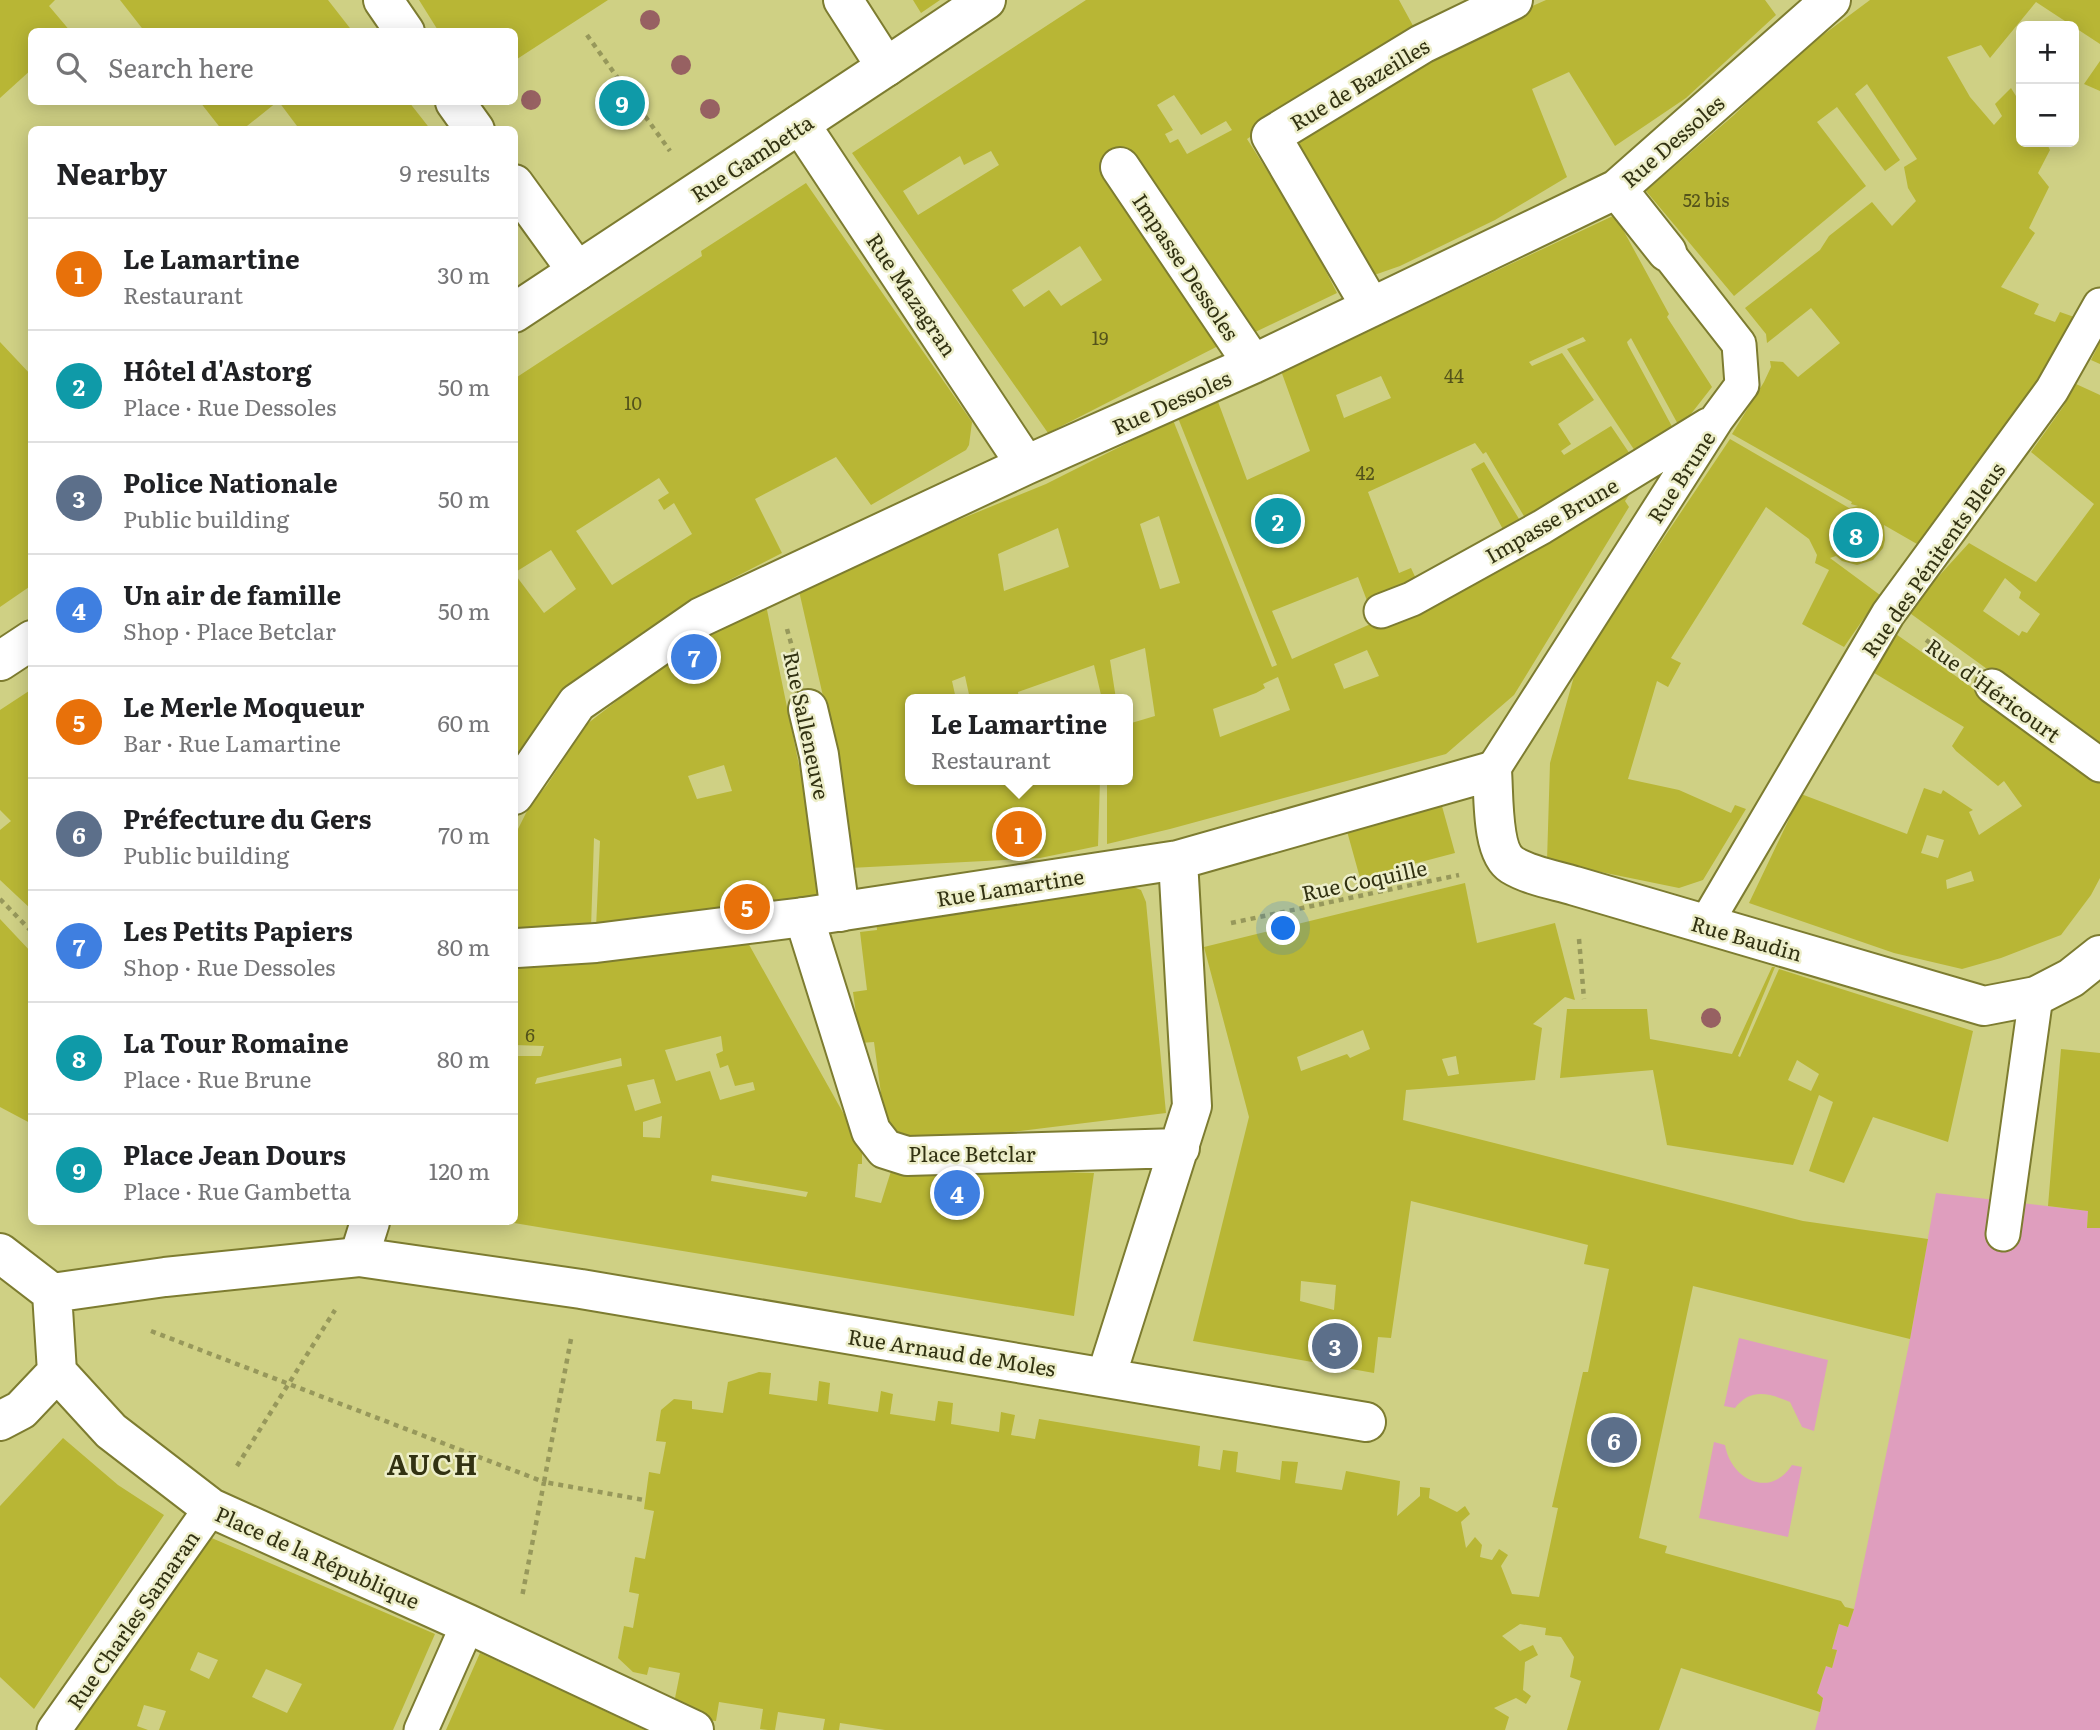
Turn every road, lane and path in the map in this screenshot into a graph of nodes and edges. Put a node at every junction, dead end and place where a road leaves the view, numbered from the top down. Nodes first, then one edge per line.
1 (383, 0) edge
2 (843, 0) edge
3 (986, 0) edge
4 (1513, 0) edge
5 (1817, 4) edge
6 (402, 28) edge
7 (587, 35) dead end
8 (886, 66) junction
9 (457, 105) edge
10 (800, 124) junction
11 (472, 126) edge
12 (672, 155) dead end
13 (1121, 167) dead end
14 (1616, 189) junction
15 (518, 190) edge
16 (1667, 252) joint
17 (577, 271) junction
18 (2100, 305) edge
19 (1371, 307) junction
20 (518, 310) edge
21 (1253, 364) junction
22 (1716, 420) junction
23 (1026, 465) junction
24 (776, 581) junction
25 (1381, 611) dead end
26 (1888, 614) junction
27 (28, 643) edge
28 (0, 661) edge
29 (1992, 686) joint
30 (808, 709) joint
31 (2100, 765) edge
32 (1493, 771) junction
33 (518, 789) edge
34 (1178, 860) junction
35 (1510, 864) junction
36 (0, 899) edge
37 (822, 915) junction
38 (1705, 925) junction
39 (28, 928) edge
40 (1182, 933) junction
41 (518, 948) edge
42 (2100, 955) edge
43 (2036, 996) junction
44 (1180, 1148) junction
45 (369, 1225) edge
46 (2003, 1234) dead end
47 (0, 1253) edge
48 (359, 1257) junction
49 (52, 1293) junction
50 (143, 1328) dead end
51 (572, 1334) dead end
52 (57, 1372) junction
53 (1106, 1377) junction
54 (288, 1384) junction
55 (7, 1422) edge
56 (1366, 1422) dead end
57 (544, 1482) junction
58 (644, 1500) dead end
59 (211, 1508) junction
60 (468, 1624) junction
61 (529, 1652) junction
62 (54, 1730) edge
63 (421, 1730) edge
64 (694, 1730) edge

1 - 6 street
2 - 8 street
3 - 8 street, Rue Gambetta
4 - 19 street, Rue de Bazeilles
5 - 14 street, Rue Dessoles
7 - 12 path
8 - 10 street, Rue Gambetta
9 - 11 street
10 - 17 street, Rue Gambetta
10 - 23 street, Rue Mazagran
13 - 21 street, Impasse Dessoles
14 - 16 street, Rue Brune
14 - 19 street, Rue Dessoles
15 - 17 street
16 - 22 lane, Rue Brune
17 - 20 street, Rue Gambetta
18 - 26 lane, Rue des Pénitents Bleus
19 - 21 street, Rue Dessoles
21 - 23 street, Rue Dessoles
22 - 25 lane, Impasse Brune
22 - 32 lane, Rue Brune
23 - 24 street, Rue Dessoles
24 - 30 path, Rue Salleneuve
24 - 33 street, Rue Dessoles
26 - 29 path, Rue d'Héricourt
26 - 38 lane, Rue des Pénitents Bleus
27 - 28 street
29 - 31 lane, Rue d'Héricourt
30 - 37 street, Rue Salleneuve
32 - 34 street, Rue Lamartine
32 - 35 street
34 - 37 street, Rue Lamartine
34 - 40 street
35 - 38 street, Rue Baudin
35 - 40 path, Rue Coquille
36 - 39 path
37 - 41 street, Rue Lamartine
37 - 44 street, Place Betclar
38 - 43 street, Rue Baudin
40 - 44 street
42 - 43 street
43 - 46 lane
44 - 53 street
45 - 48 street
47 - 49 street
48 - 49 street
48 - 53 street, Rue Arnaud de Moles
48 - 54 path
49 - 52 street
50 - 54 path
51 - 57 path
52 - 55 street
52 - 59 street, Place de la République
53 - 56 street, Rue Arnaud de Moles
54 - 57 path
54 - 59 path
57 - 58 path
57 - 61 path
59 - 60 street, Place de la République
59 - 62 lane, Rue Charles Samaran
60 - 61 street, Place de la République
60 - 63 lane
61 - 64 street, Place de la République

